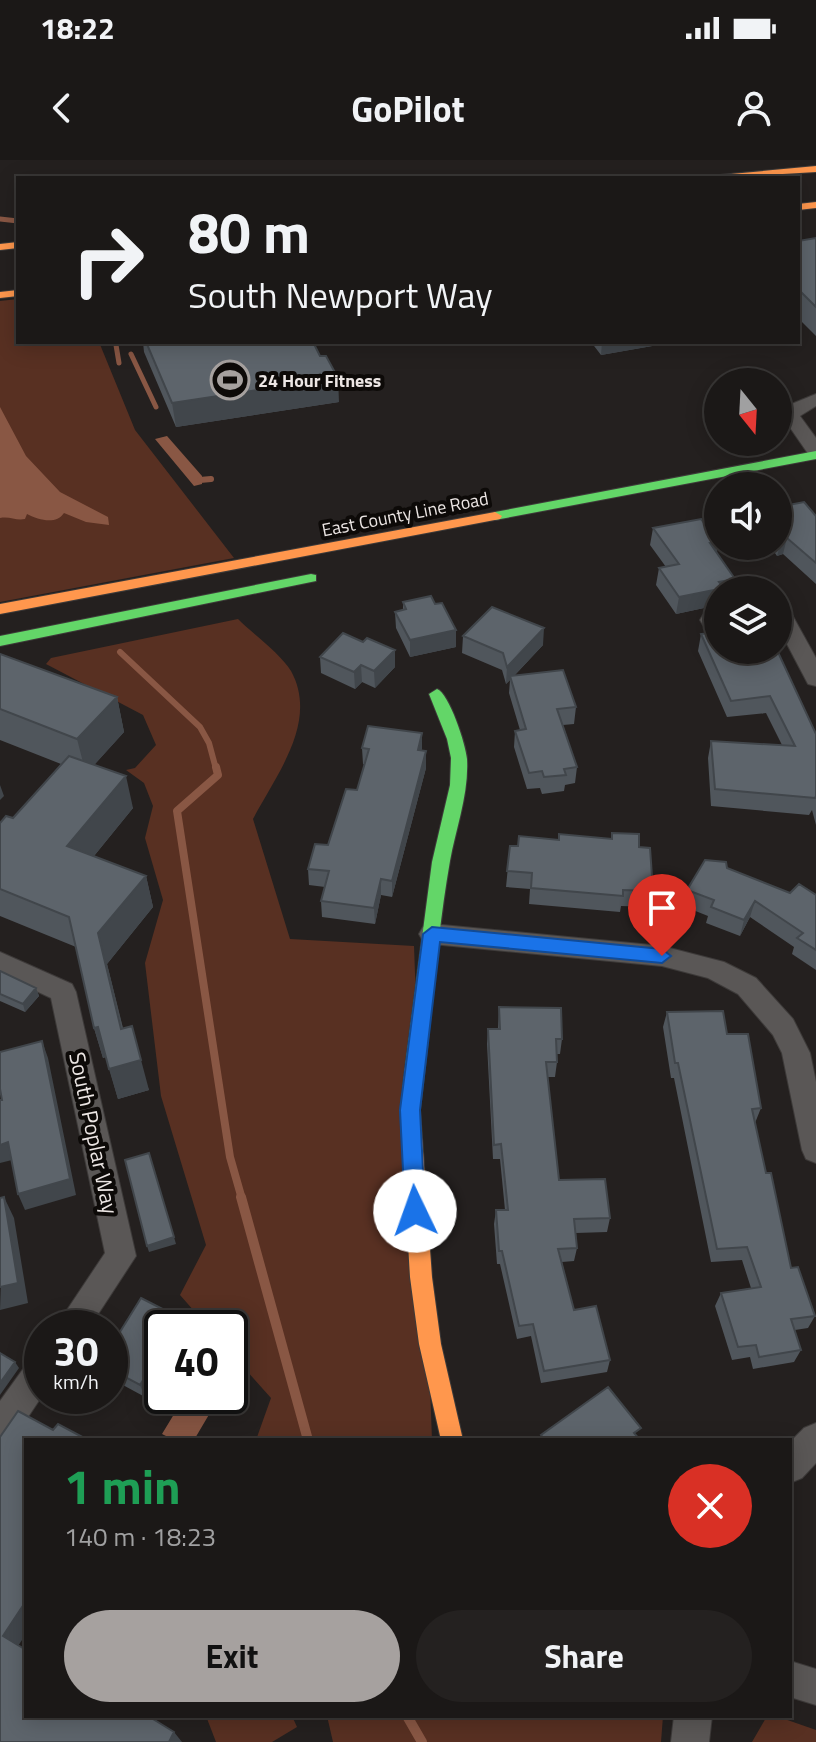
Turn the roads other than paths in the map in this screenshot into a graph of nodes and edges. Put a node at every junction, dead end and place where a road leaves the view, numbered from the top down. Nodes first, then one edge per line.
1 (816, 169) edge
2 (741, 176) edge
3 (816, 399) edge
4 (816, 453) edge
5 (337, 573) dead end
6 (0, 609) edge
7 (792, 634) edge
8 (0, 641) edge
9 (816, 679) edge
10 (437, 694) dead end
11 (432, 934) junction
12 (0, 962) edge
13 (816, 1150) edge
14 (84, 1310) edge
15 (24, 1395) edge
16 (0, 1429) edge
17 (452, 1438) edge
18 (816, 1440) edge
19 (792, 1464) edge
20 (792, 1680) edge
21 (816, 1687) edge
22 (693, 1718) edge
23 (690, 1742) edge

1 - 2 main road
3 - 4 street
4 - 6 main road, East County Line Road
5 - 8 main road
7 - 9 street
10 - 11 main road
11 - 13 street
11 - 17 main road
12 - 14 street, South Poplar Way
15 - 16 street
18 - 19 street
20 - 21 street
22 - 23 street

